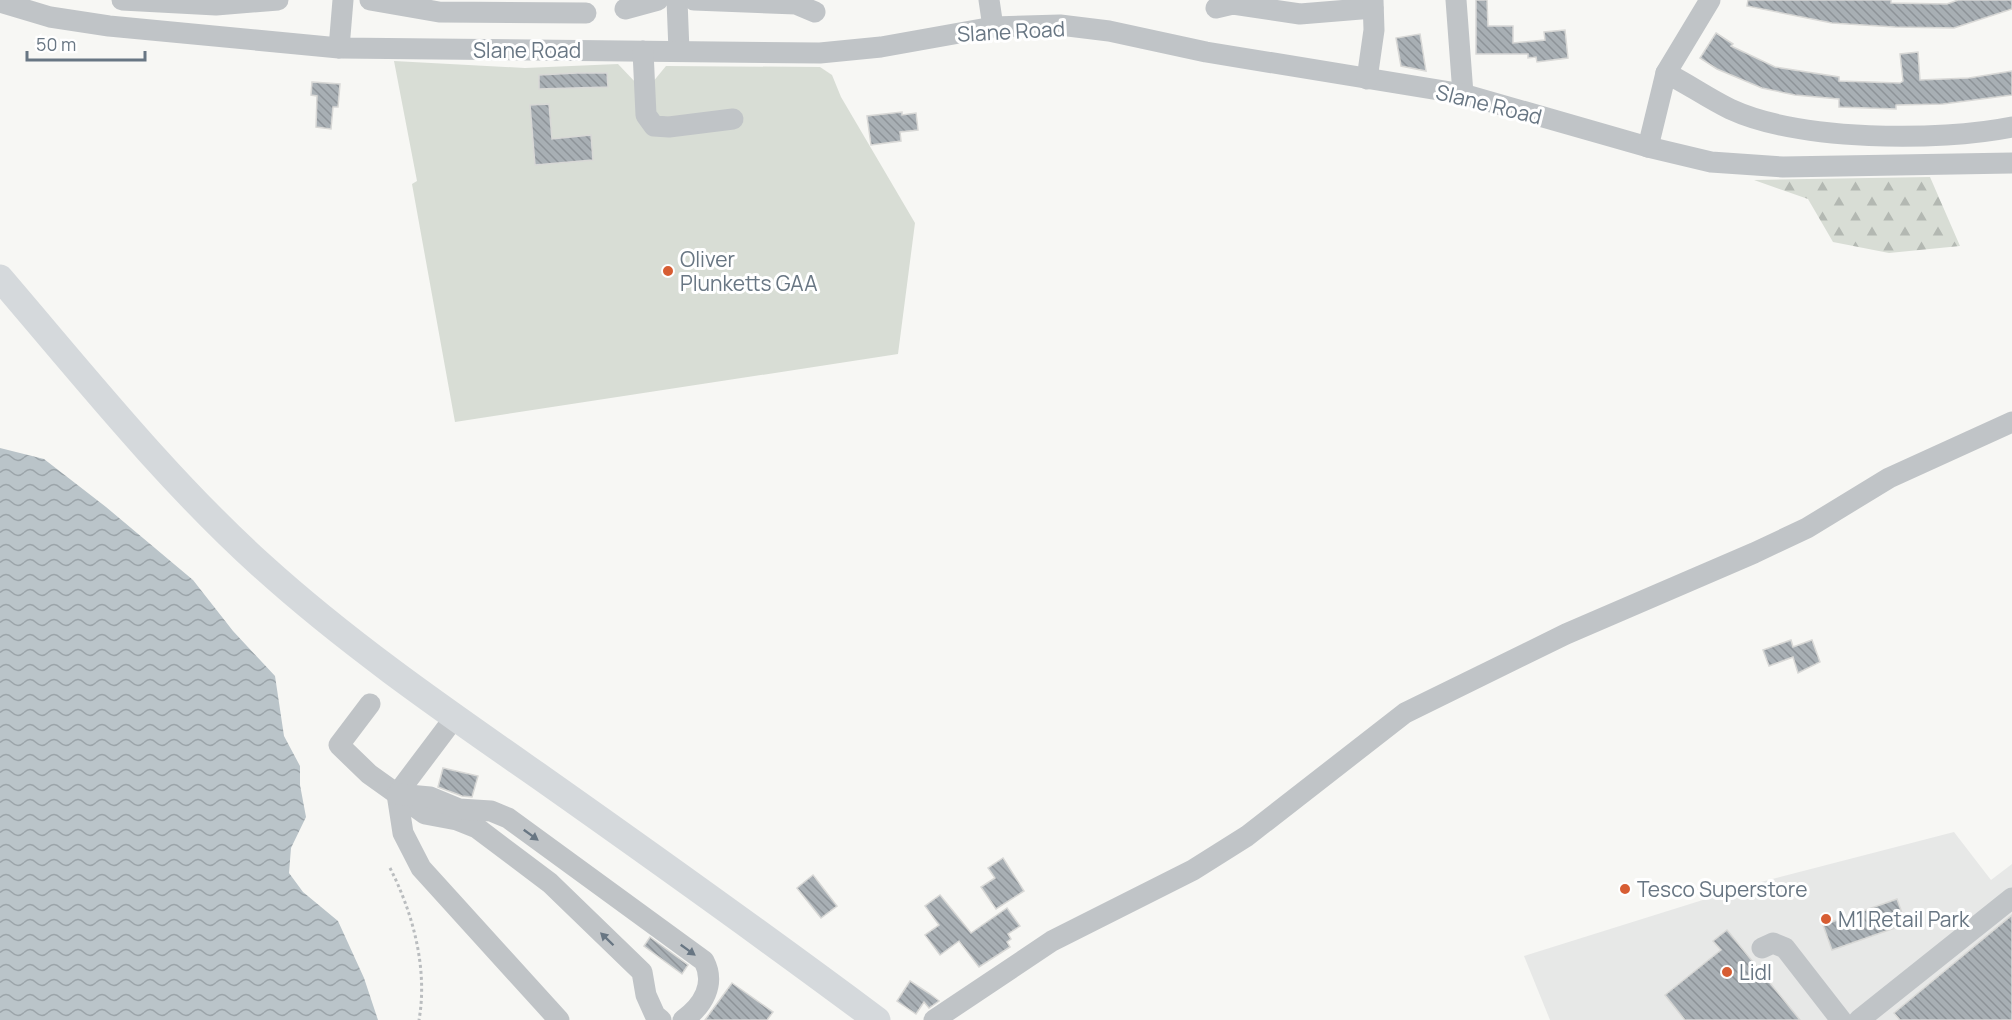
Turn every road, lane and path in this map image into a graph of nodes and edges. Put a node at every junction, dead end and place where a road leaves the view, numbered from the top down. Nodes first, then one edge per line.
1 (122, 0) edge
2 (278, 0) edge
3 (343, 0) edge
4 (370, 0) edge
5 (658, 0) edge
6 (677, 0) edge
7 (694, 0) edge
8 (989, 0) edge
9 (1456, 0) edge
10 (1710, 0) edge
11 (160, 1) edge
12 (0, 2) edge
13 (1373, 4) edge
14 (1216, 8) dead end
15 (625, 9) dead end
16 (815, 12) dead end
17 (586, 13) dead end
18 (993, 27) junction
19 (339, 48) junction
20 (643, 51) junction
21 (679, 51) junction
22 (1666, 73) junction
23 (1367, 80) junction
24 (1463, 94) junction
25 (733, 119) dead end
26 (2012, 127) edge
27 (1648, 147) junction
28 (2012, 163) edge
29 (0, 278) edge
30 (2012, 422) edge
31 (370, 704) dead end
32 (455, 717) junction
33 (397, 794) junction
34 (508, 818) junction
35 (492, 837) junction
36 (390, 868) dead end
37 (2012, 898) edge
38 (1762, 948) dead end
39 (418, 1020) edge
40 (559, 1020) edge
41 (661, 1020) edge
42 (683, 1020) edge
43 (877, 1020) edge
44 (934, 1020) edge
45 (1841, 1020) edge
46 (1860, 1020) edge

1 - 11 street
2 - 11 street
3 - 19 street
4 - 17 street
5 - 15 street
6 - 21 street
7 - 16 street
8 - 18 street
9 - 24 street
10 - 22 street
12 - 19 street, Slane Road
13 - 14 street
13 - 23 street
18 - 21 street, Slane Road
18 - 23 street, Slane Road
19 - 20 street, Slane Road
20 - 21 street, Slane Road
20 - 25 street
22 - 26 street
22 - 27 street
23 - 24 street, Slane Road
24 - 27 street, Slane Road
27 - 28 street, Slane Road
29 - 32 main road
30 - 44 street
31 - 33 street
32 - 33 street
32 - 43 main road
33 - 34 street
33 - 35 street
33 - 40 street
34 - 35 street
34 -> 42 street
41 -> 35 street
36 - 39 path
37 - 46 street
38 - 45 street

